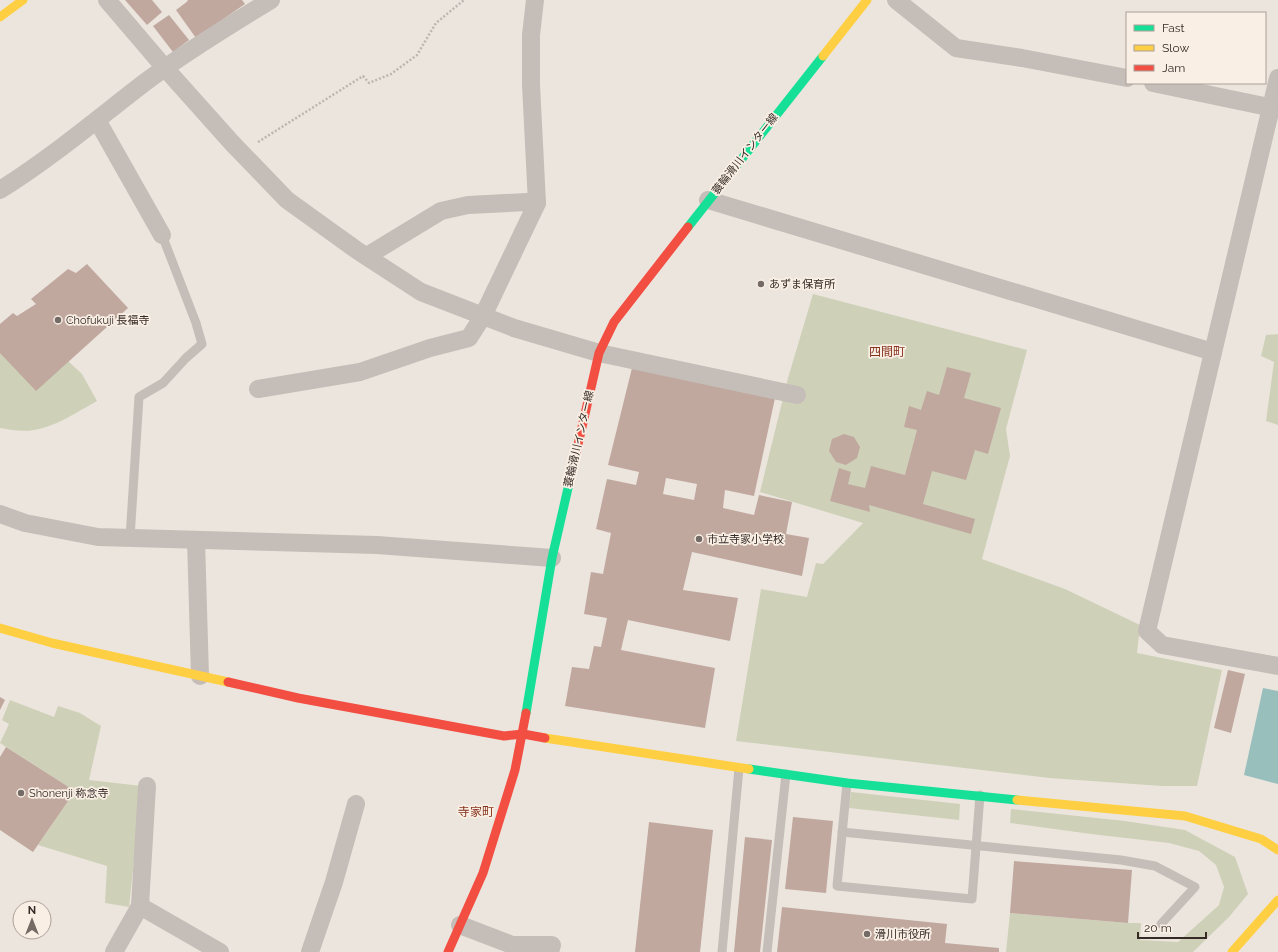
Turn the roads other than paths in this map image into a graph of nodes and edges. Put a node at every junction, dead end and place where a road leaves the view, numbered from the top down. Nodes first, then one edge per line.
1 (23, 0) edge
2 (107, 0) edge
3 (271, 0) edge
4 (536, 0) edge
5 (867, 0) edge
6 (896, 0) edge
7 (0, 17) edge
8 (166, 68) junction
9 (1126, 78) edge
10 (1278, 78) edge
11 (1158, 84) edge
12 (1275, 108) edge
13 (97, 120) junction
14 (0, 190) edge
15 (708, 200) junction
16 (537, 203) junction
17 (162, 235) joint
18 (367, 256) junction
19 (483, 316) junction
20 (1213, 352) junction
21 (599, 353) junction
22 (258, 389) dead end
23 (797, 395) dead end
24 (0, 514) edge
25 (130, 538) junction
26 (196, 540) junction
27 (552, 558) junction
28 (0, 628) edge
29 (1278, 666) edge
30 (200, 676) junction
31 (523, 734) junction
32 (739, 768) junction
33 (786, 774) junction
34 (847, 783) junction
35 (147, 786) dead end
36 (980, 796) junction
37 (356, 804) dead end
38 (842, 832) junction
39 (976, 846) junction
40 (1278, 850) edge
41 (1278, 900) edge
42 (140, 906) junction
43 (1161, 924) dead end
44 (460, 925) junction
45 (114, 952) edge
46 (220, 952) edge
47 (310, 952) edge
48 (448, 952) edge
49 (550, 952) edge
50 (722, 952) edge
51 (768, 952) edge
52 (1232, 952) edge

1 - 7 street
2 - 8 street
3 - 8 street
4 - 16 street
5 - 15 street, 蓑輪滑川インター線
6 - 9 street
8 - 13 street
8 - 18 street
10 - 12 street
11 - 12 street
12 - 20 street
13 - 14 street
13 - 17 street
15 - 20 street
15 - 21 street, 蓑輪滑川インター線
16 - 18 street
16 - 19 street
17 - 25 lane
18 - 19 street
19 - 21 street
19 - 22 street
20 - 29 street
21 - 23 street
21 - 27 street, 蓑輪滑川インター線
24 - 25 street
25 - 26 street
26 - 27 street
26 - 30 street
27 - 31 street, 蓑輪滑川インター線
28 - 30 street
30 - 31 street
31 - 32 street
31 - 44 street, 蓑輪滑川インター線
32 - 33 street
32 - 50 lane
33 - 34 street
33 - 51 lane
34 - 36 street
34 - 38 lane
35 - 42 street
36 - 39 lane
36 - 40 street
37 - 47 street
38 - 39 lane
38 - 39 lane
39 - 43 lane
41 - 52 street
42 - 45 street
42 - 46 street
44 - 48 street, 蓑輪滑川インター線
44 - 49 street

